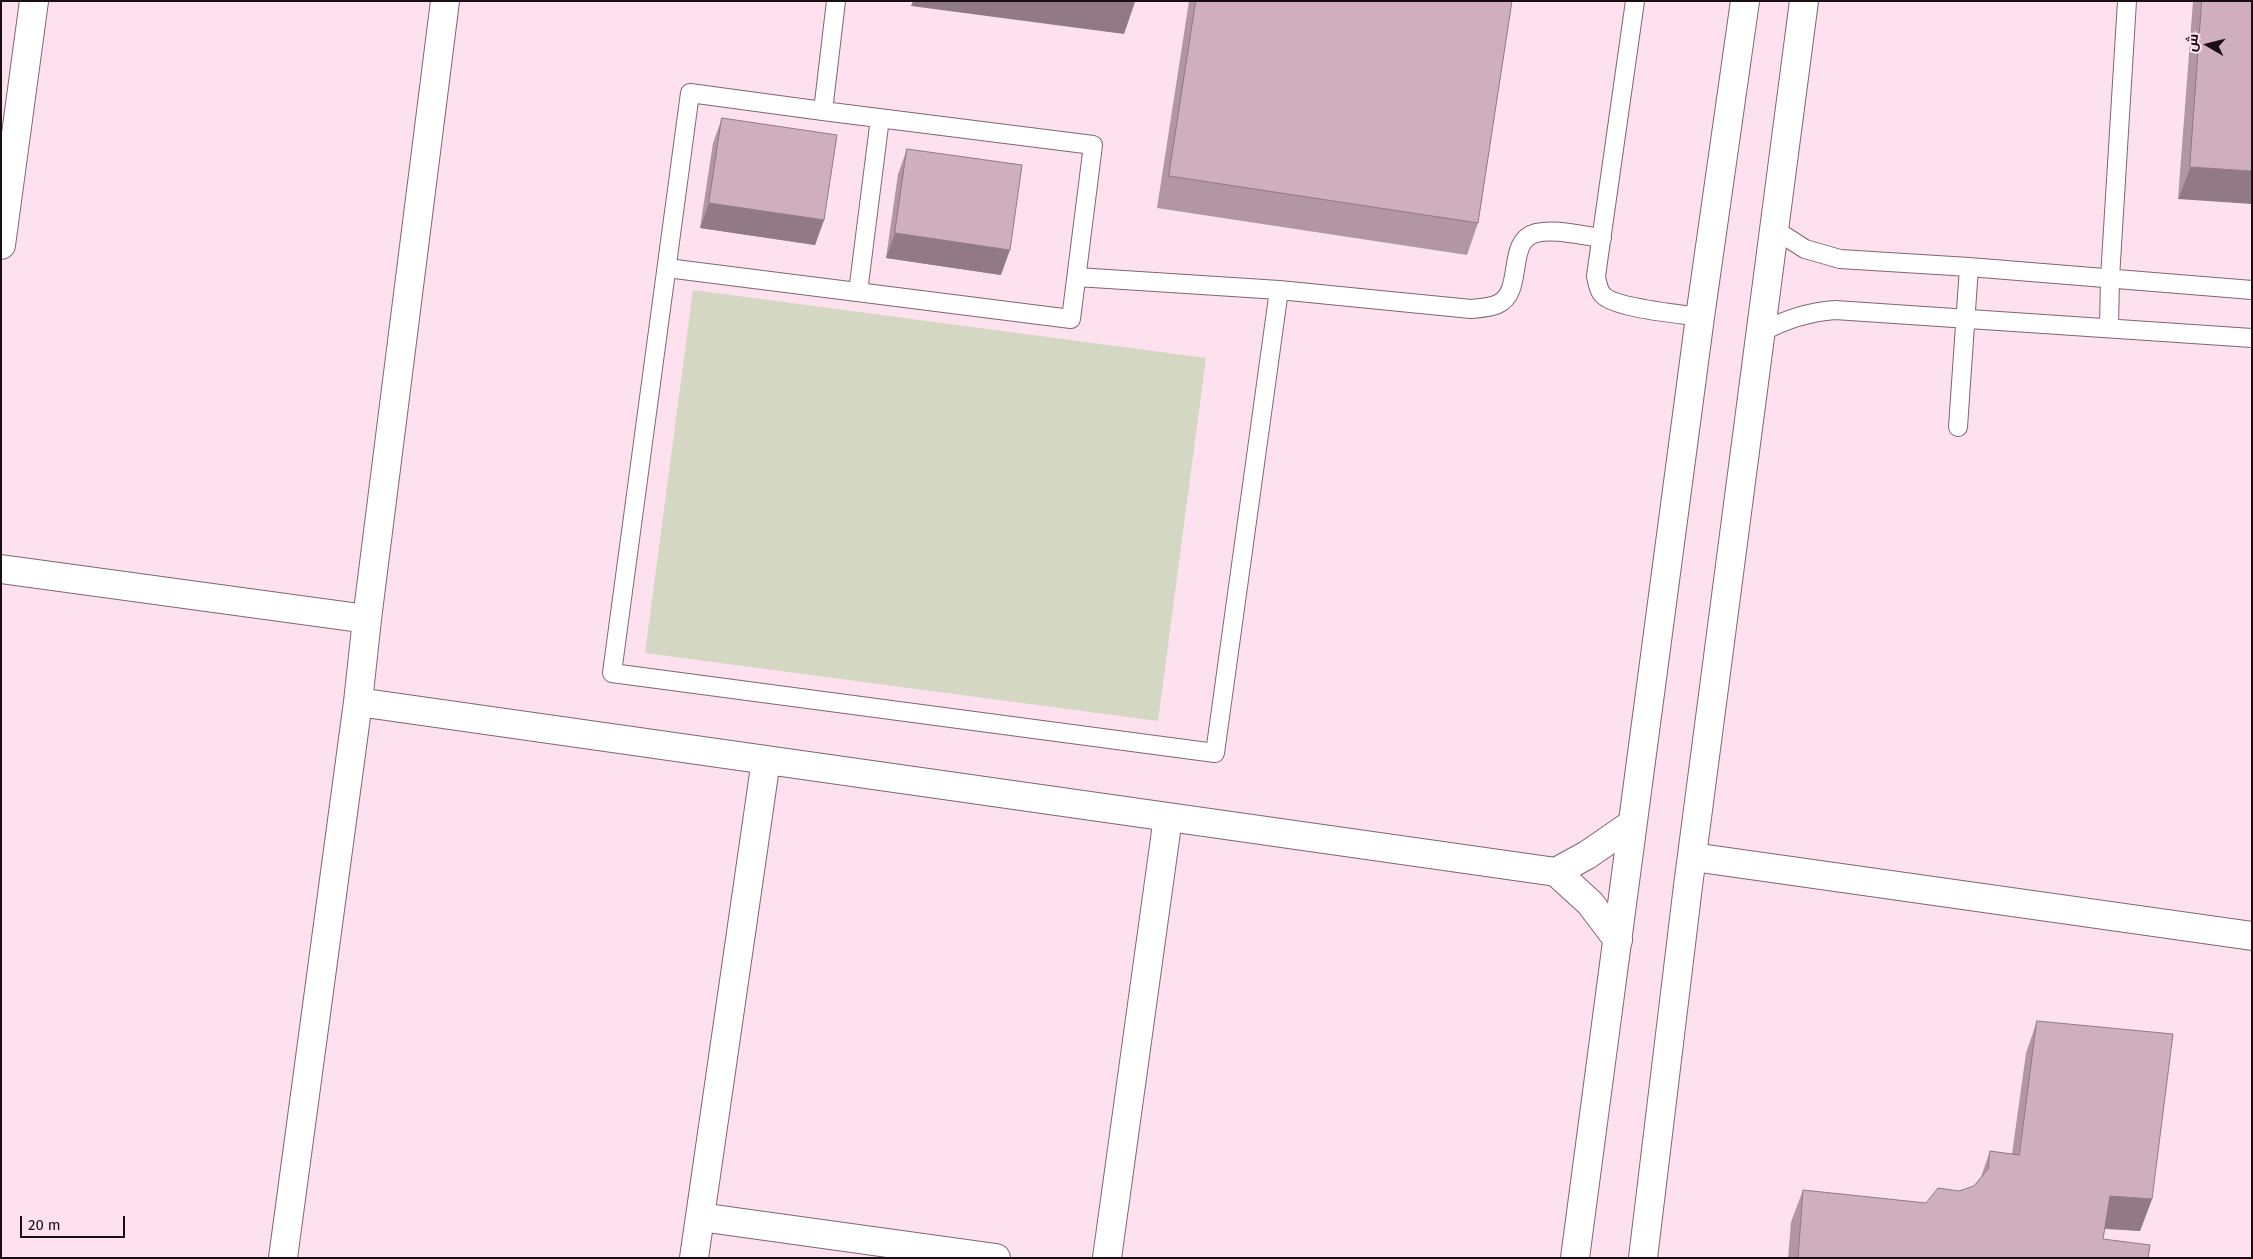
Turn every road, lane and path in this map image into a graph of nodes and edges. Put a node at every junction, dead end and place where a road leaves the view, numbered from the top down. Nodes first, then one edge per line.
1 (34, 1) edge
2 (445, 1) edge
3 (836, 1) edge
4 (1635, 1) edge
5 (1745, 1) edge
6 (1804, 1) edge
7 (2127, 1) edge
8 (824, 111) junction
9 (880, 118) junction
10 (1774, 229) junction
11 (1602, 238) junction
12 (1, 245) edge
13 (1969, 267) junction
14 (666, 268) junction
15 (1076, 276) junction
16 (2110, 278) junction
17 (1279, 290) junction
18 (2252, 290) edge
19 (858, 292) junction
20 (1700, 318) junction
21 (1966, 318) junction
22 (2109, 328) junction
23 (1762, 332) junction
24 (2252, 338) edge
25 (1958, 427) dead end
26 (1, 569) edge
27 (367, 619) junction
28 (358, 702) junction
29 (766, 760) junction
30 (1168, 817) junction
31 (1632, 824) junction
32 (1692, 857) junction
33 (1556, 872) junction
34 (2252, 936) edge
35 (1618, 940) junction
36 (700, 1217) junction
37 (282, 1258) edge
38 (694, 1258) edge
39 (996, 1258) edge
40 (1106, 1258) edge
41 (1575, 1258) edge
42 (1643, 1258) edge

1 - 12 street
2 - 27 street
3 - 8 lane
4 - 11 lane
5 - 20 street
6 - 10 street
7 - 16 lane
8 - 9 lane
8 - 14 lane
9 - 15 lane
9 - 19 lane
10 - 13 lane
10 - 23 street
11 - 17 lane
11 - 20 lane
13 - 16 lane
13 - 21 lane
14 - 17 lane
14 - 19 lane
15 - 17 lane
15 - 19 lane
16 - 18 lane
16 - 22 lane
20 - 31 street
21 - 22 lane
21 - 23 lane
21 - 25 lane
22 - 24 lane
23 - 32 street
26 - 27 street
27 - 28 street
28 - 29 street
28 - 37 street
29 - 30 street
29 - 36 street
30 - 33 street
30 - 40 street
31 - 33 street
31 - 35 street
32 - 34 street
32 - 42 street
33 - 35 street
35 - 41 street
36 - 38 street
36 - 39 street

